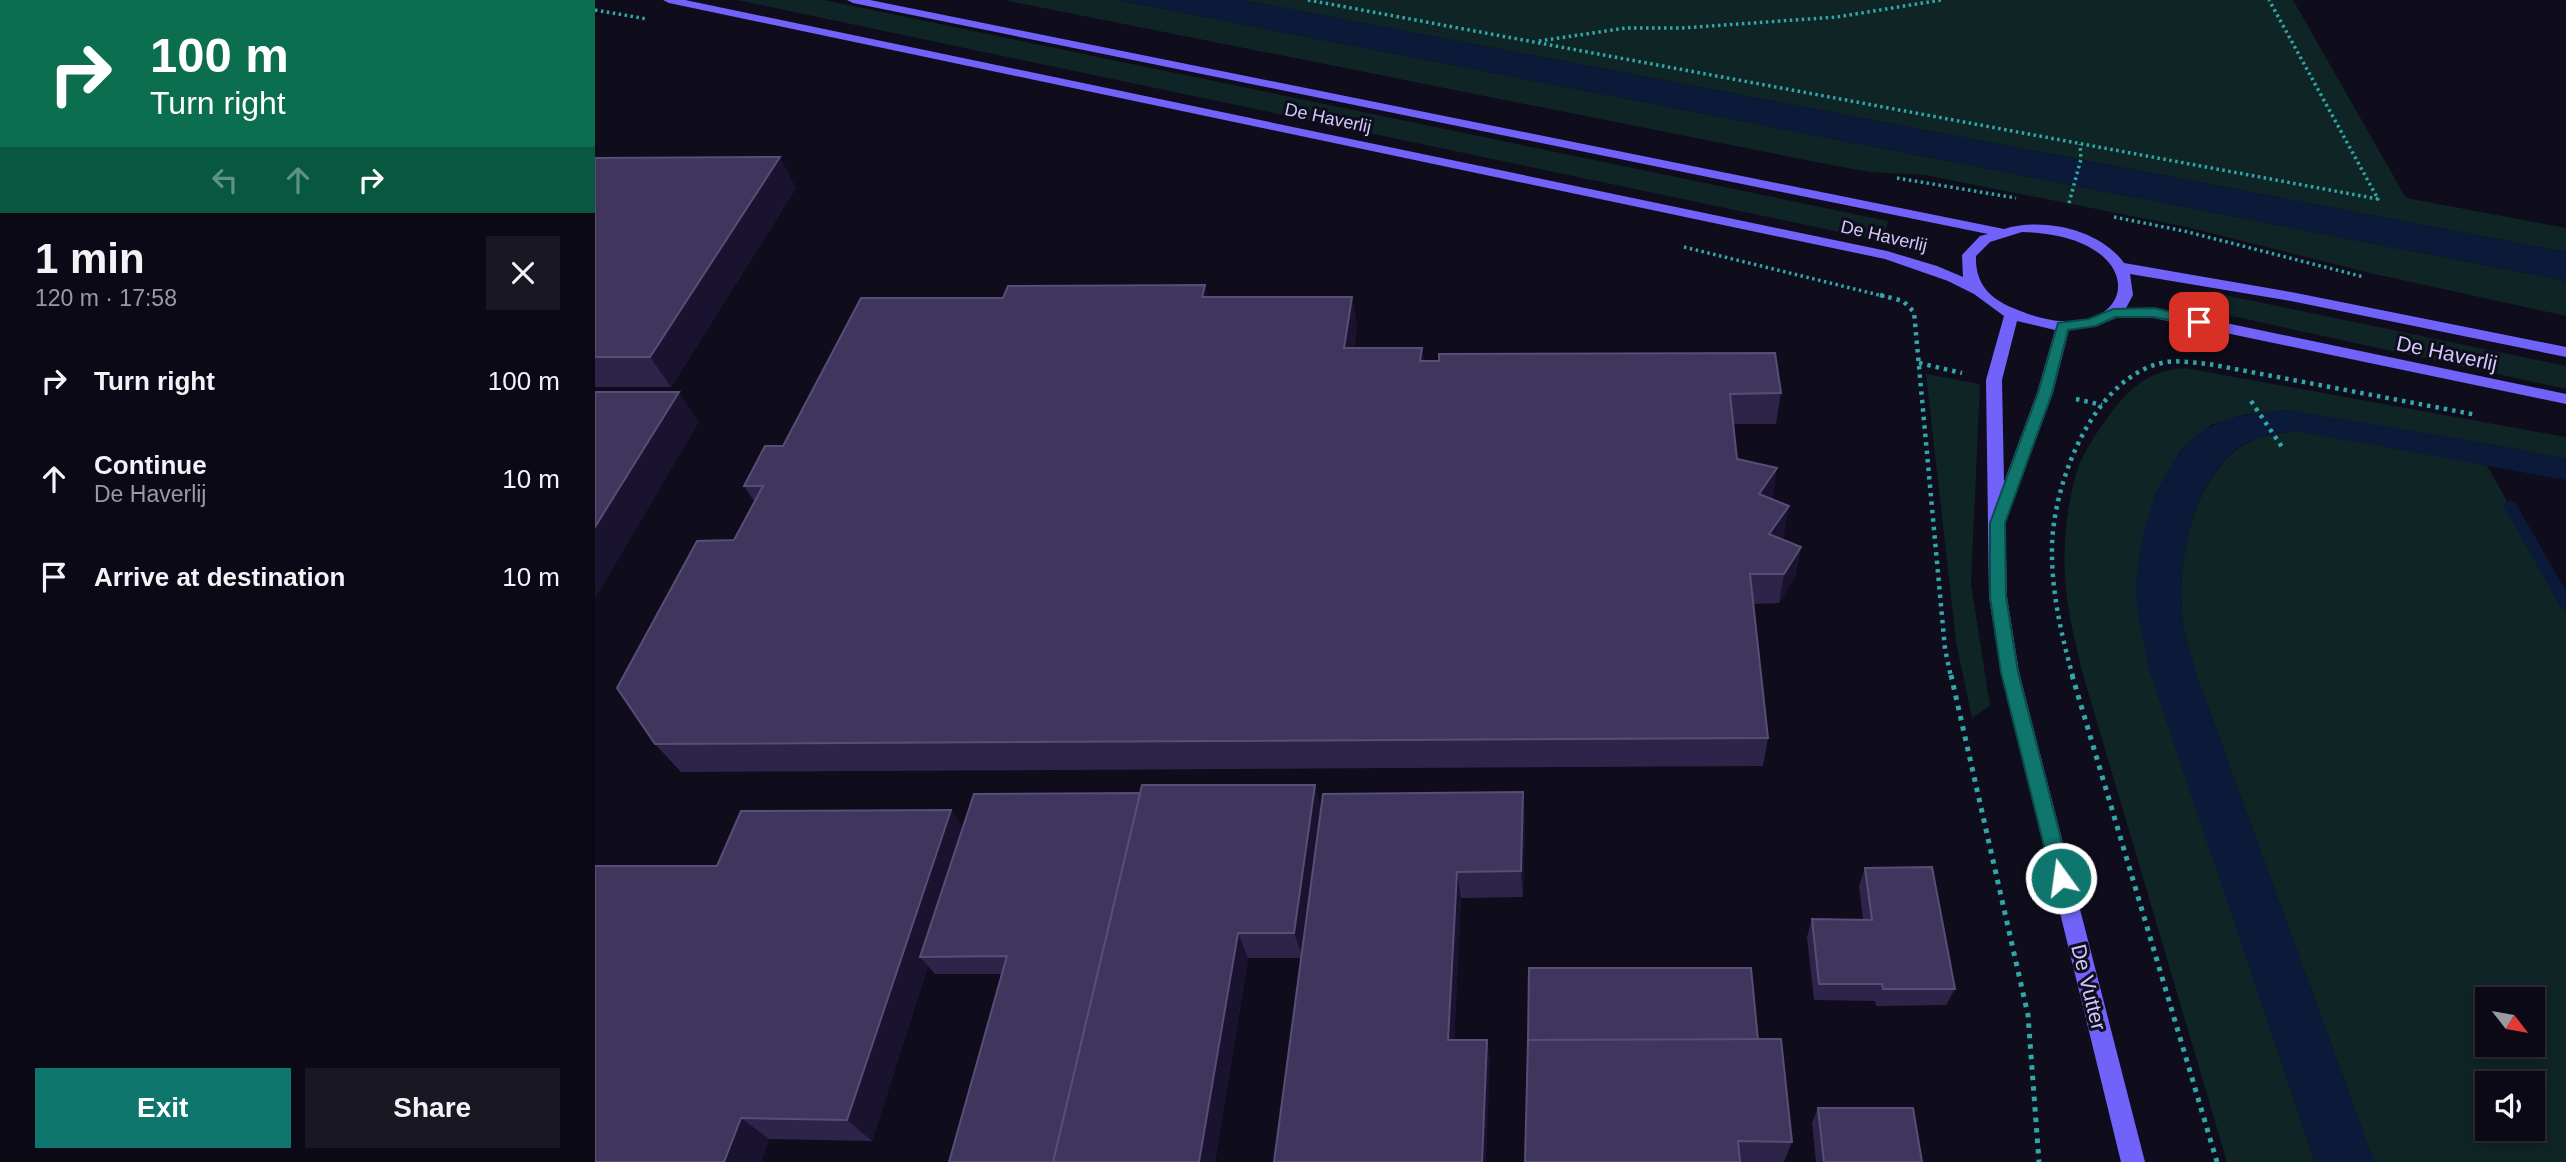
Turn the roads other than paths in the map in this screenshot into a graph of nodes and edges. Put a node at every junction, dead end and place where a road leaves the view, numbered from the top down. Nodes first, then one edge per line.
1 (669, 0) edge
2 (853, 0) edge
3 (2000, 232) junction
4 (2121, 267) junction
5 (1975, 290) junction
6 (2113, 313) junction
7 (2011, 316) junction
8 (2063, 327) junction
9 (2566, 352) edge
10 (2566, 399) edge
11 (1997, 523) junction
12 (2133, 1162) edge

1 - 5 street, De Haverlij
2 - 3 street, De Haverlij
3 - 4 street
3 - 5 street
4 - 6 street
4 - 9 street, De Haverlij
5 - 7 street
6 - 8 street
6 - 10 street, De Haverlij
7 - 8 street
7 - 11 street, De Vutter
8 - 11 street, De Vutter
11 - 12 street, De Vutter

